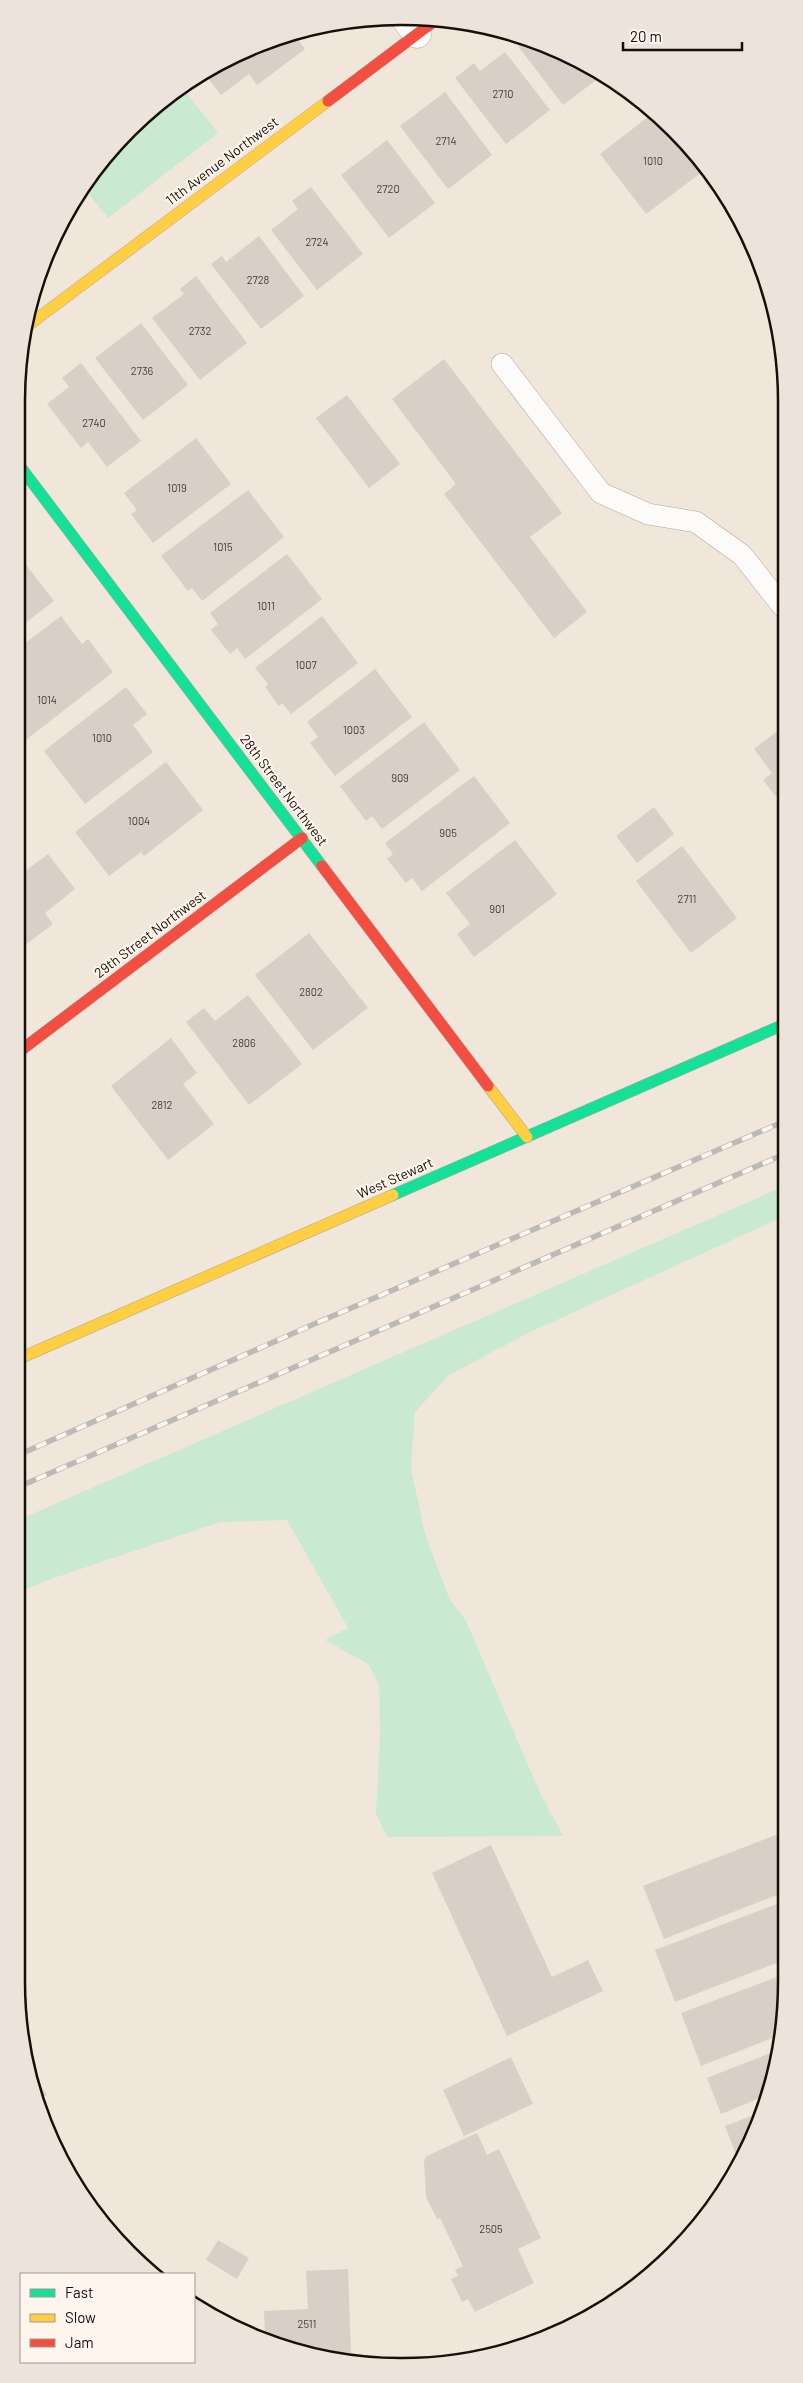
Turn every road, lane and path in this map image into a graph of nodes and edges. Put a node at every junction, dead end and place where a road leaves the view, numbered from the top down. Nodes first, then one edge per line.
1 (417, 26) edge
2 (34, 321) edge
3 (502, 364) dead end
4 (25, 473) edge
5 (778, 600) edge
6 (302, 838) junction
7 (778, 1027) edge
8 (25, 1047) edge
9 (527, 1137) junction
10 (25, 1356) edge

1 - 2 street, 11th Avenue Northwest
3 - 5 lane
4 - 6 street, 28th Street Northwest
6 - 8 street, 29th Street Northwest
6 - 9 street, 28th Street Northwest
7 - 9 street, West Stewart
9 - 10 street, West Stewart

